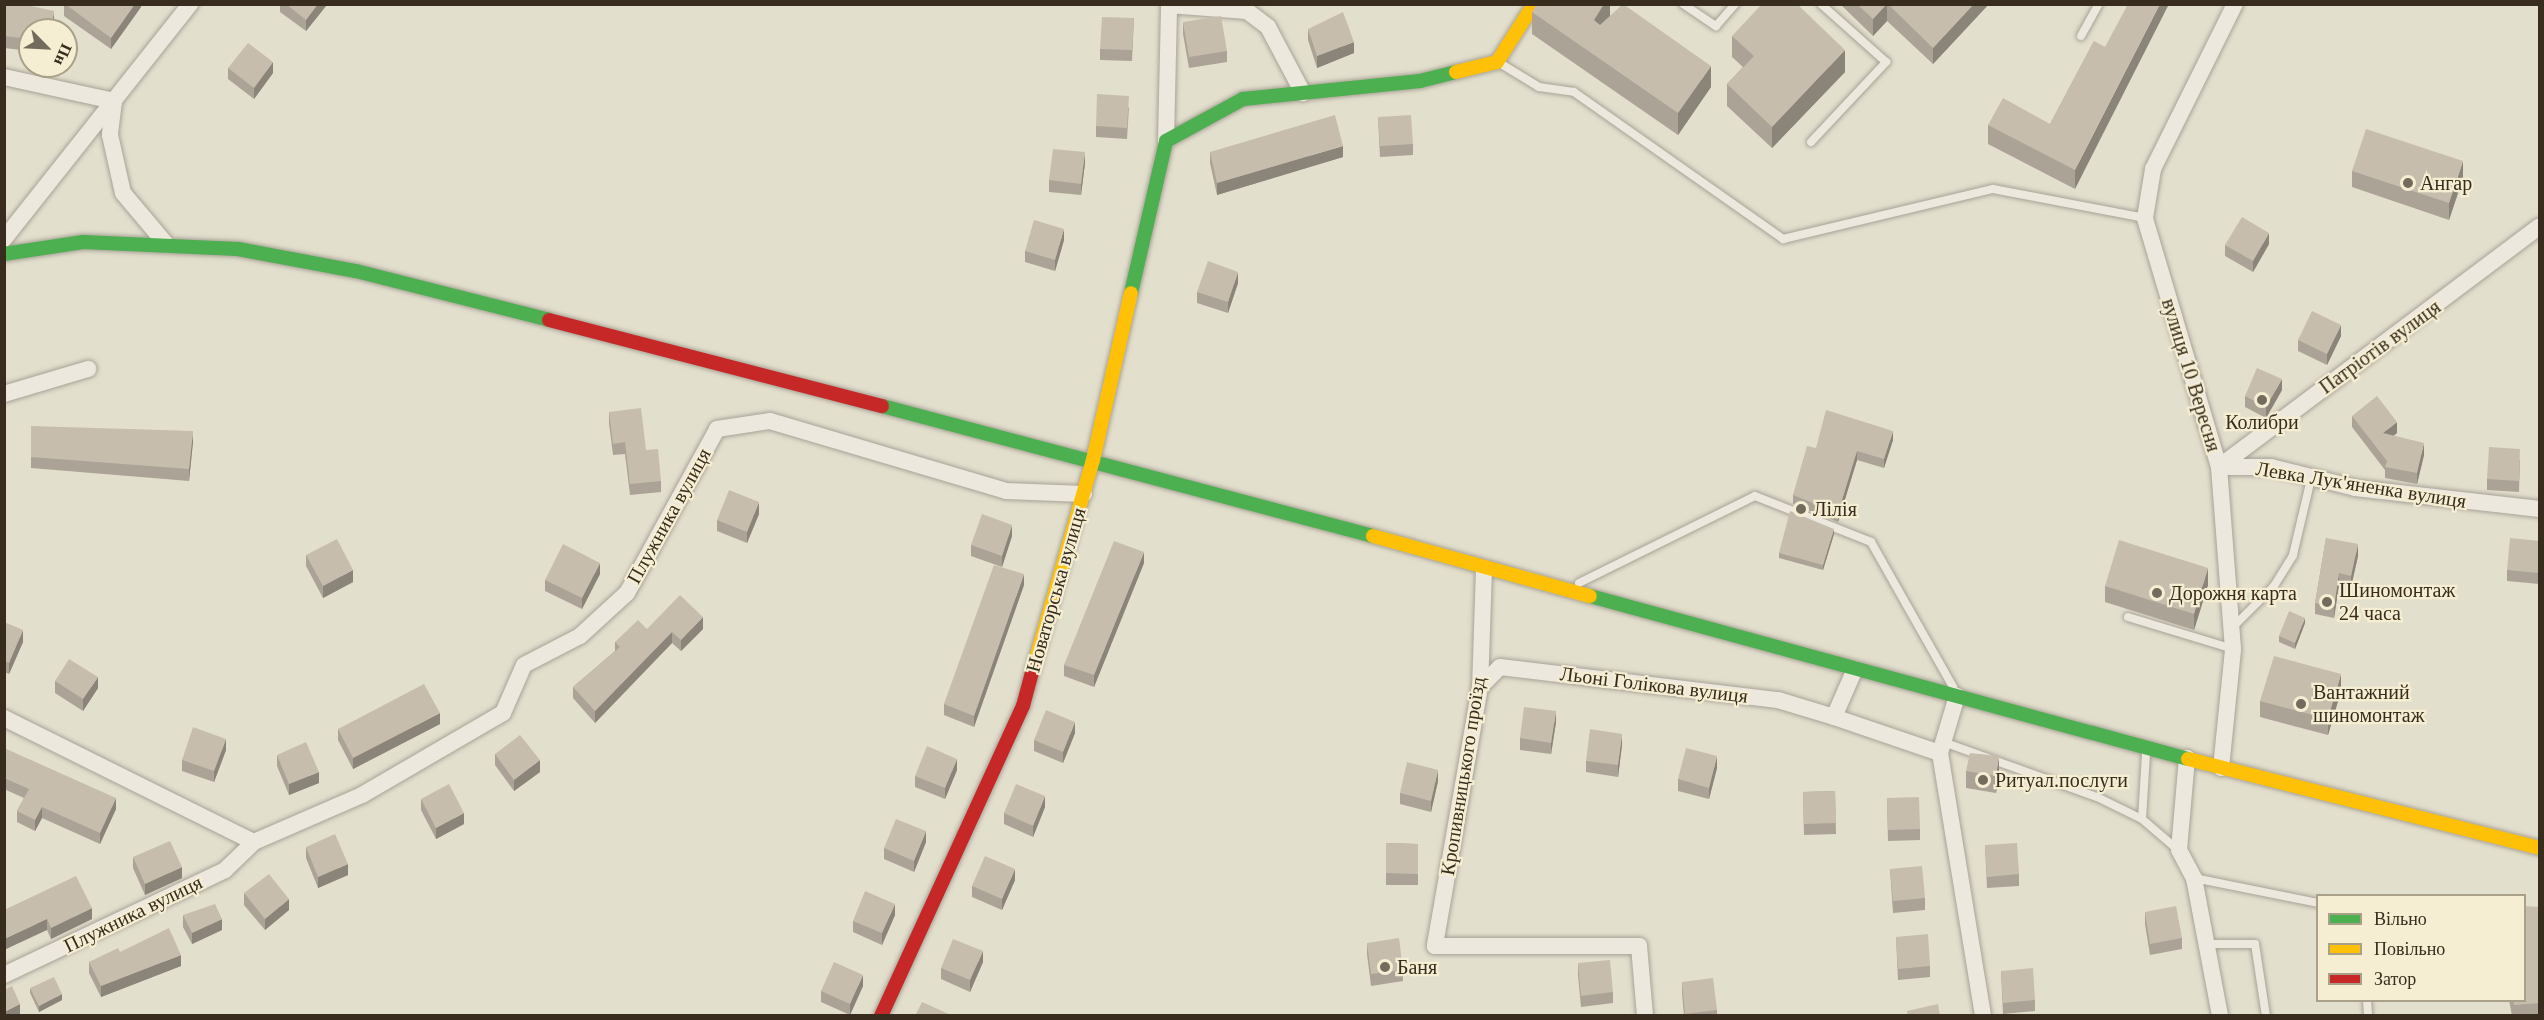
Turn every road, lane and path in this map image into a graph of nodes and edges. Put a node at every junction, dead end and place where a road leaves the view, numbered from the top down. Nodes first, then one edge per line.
1 (190, 4) edge
2 (1534, 4) edge
3 (1683, 4) edge
4 (1735, 4) edge
5 (1821, 4) edge
6 (2098, 4) edge
7 (2235, 4) edge
8 (1169, 5) edge
9 (2081, 36) dead end
10 (1497, 62) junction
11 (4, 77) edge
12 (1303, 93) junction
13 (114, 101) junction
14 (1166, 141) junction
15 (1811, 142) dead end
16 (2145, 218) junction
17 (2540, 226) edge
18 (4, 239) edge
19 (166, 244) junction
20 (4, 254) edge
21 (88, 369) dead end
22 (4, 394) edge
23 (1093, 460) junction
24 (2219, 466) junction
25 (2311, 479) junction
26 (1084, 494) junction
27 (2540, 509) edge
28 (1484, 569) junction
29 (1564, 590) junction
30 (2128, 617) dead end
31 (2231, 629) junction
32 (2233, 649) junction
33 (1855, 669) junction
34 (1480, 687) junction
35 (1956, 696) junction
36 (1834, 717) junction
37 (4, 718) edge
38 (1943, 748) junction
39 (2146, 748) junction
40 (2187, 758) junction
41 (2221, 768) junction
42 (2142, 819) junction
43 (254, 842) junction
44 (2540, 848) edge
45 (2179, 850) junction
46 (2194, 878) junction
47 (2316, 903) edge
48 (2206, 944) junction
49 (4, 975) edge
50 (881, 1016) edge
51 (1645, 1016) edge
52 (1983, 1016) edge
53 (2220, 1016) edge
54 (2266, 1016) edge

1 - 13 street
2 - 10 main road
3 - 4 lane
5 - 15 lane
6 - 9 lane
7 - 16 street, вулиця 10 Вересня
8 - 12 street, Новаторська вулиця
8 - 14 street, Новаторська вулиця
10 - 12 main road
10 - 16 lane
11 - 13 street
12 - 14 main road
13 - 18 street
13 - 19 street
14 - 23 main road, Новаторська вулиця
16 - 24 street, вулиця 10 Вересня
17 - 24 street, Патріотів вулиця
19 - 20 main road
19 - 23 main road
21 - 22 street
23 - 26 main road, Новаторська вулиця
23 - 28 main road
24 - 25 street, Левка Лук'яненка вулиця
24 - 31 street, вулиця 10 Вересня
25 - 27 street, Левка Лук'яненка вулиця
25 - 31 lane
26 - 43 street, Плужника вулиця
26 - 50 main road, Новаторська вулиця
28 - 29 main road
28 - 34 street, Кропивницького проїзд
29 - 33 main road
29 - 35 lane
30 - 32 lane
31 - 32 street, вулиця 10 Вересня
32 - 41 street, вулиця 10 Вересня
33 - 35 main road
33 - 36 street
34 - 36 street, Льоні Голікова вулиця
34 - 51 street, Кропивницького проїзд
35 - 38 street
35 - 39 main road
36 - 38 street, Льоні Голікова вулиця
37 - 43 street
38 - 42 lane
38 - 52 street
39 - 40 main road
39 - 42 lane
40 - 41 main road
40 - 45 street
41 - 44 main road
42 - 45 lane
43 - 49 street, Плужника вулиця
45 - 46 street
46 - 47 lane
46 - 48 street
48 - 53 street
48 - 54 lane

